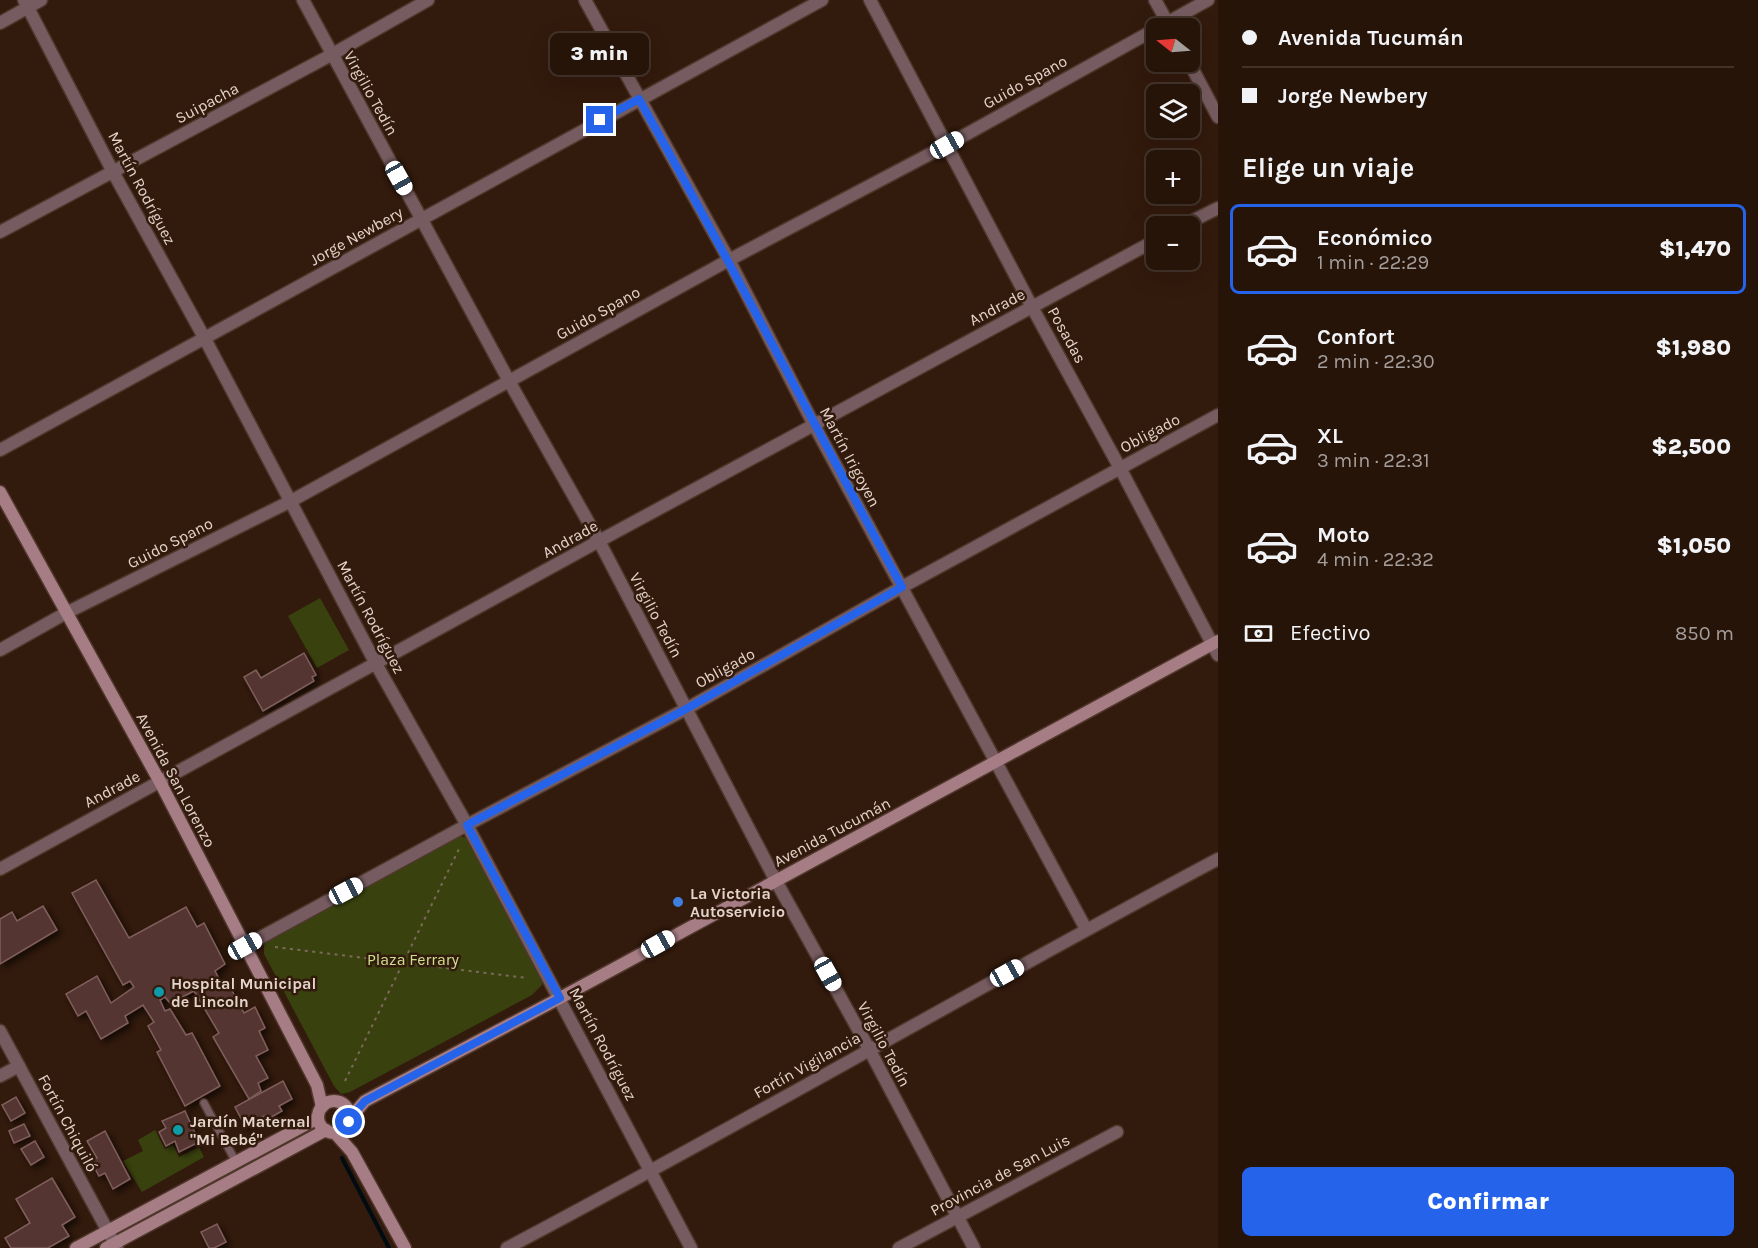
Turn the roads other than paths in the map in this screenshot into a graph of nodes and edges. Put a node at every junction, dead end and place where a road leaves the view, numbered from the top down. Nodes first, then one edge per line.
1 (41, 0) edge
2 (303, 0) edge
3 (428, 0) edge
4 (585, 0) edge
5 (822, 0) edge
6 (870, 0) edge
7 (1155, 0) edge
8 (1208, 0) edge
9 (26, 4) edge
10 (1165, 18) edge
11 (1180, 18) edge
12 (0, 22) edge
13 (1146, 37) edge
14 (331, 55) junction
15 (1193, 72) edge
16 (639, 99) junction
17 (1218, 117) edge
18 (947, 145) junction
19 (113, 172) junction
20 (1218, 208) edge
21 (1200, 217) edge
22 (422, 219) junction
23 (0, 232) edge
24 (1146, 245) edge
25 (729, 260) junction
26 (1032, 307) junction
27 (205, 339) junction
28 (509, 381) junction
29 (1218, 415) edge
30 (814, 425) junction
31 (0, 450) edge
32 (1120, 468) junction
33 (0, 492) edge
34 (291, 501) junction
35 (599, 541) junction
36 (902, 587) junction
37 (66, 613) junction
38 (1216, 647) edge
39 (0, 650) edge
40 (376, 664) junction
41 (686, 709) junction
42 (996, 761) junction
43 (160, 782) junction
44 (467, 825) junction
45 (1218, 859) edge
46 (0, 868) edge
47 (776, 881) junction
48 (1086, 929) junction
49 (245, 946) junction
50 (560, 998) junction
51 (0, 1031) edge
52 (869, 1049) junction
53 (19, 1066) junction
54 (0, 1076) edge
55 (317, 1085) junction
56 (365, 1101) junction
57 (338, 1102) junction
58 (204, 1103) dead end
59 (320, 1113) junction
60 (349, 1122) junction
61 (330, 1131) junction
62 (1117, 1132) dead end
63 (352, 1152) junction
64 (236, 1162) junction
65 (651, 1172) junction
66 (956, 1216) junction
67 (108, 1231) junction
68 (112, 1246) edge
69 (76, 1248) edge
70 (405, 1248) edge
71 (507, 1248) edge
72 (691, 1248) edge
73 (899, 1248) edge
74 (974, 1248) edge

1 - 9 street
2 - 14 street, Virgilio Tedín
3 - 14 street, Suipacha
4 - 16 street, Martín Irigoyen
5 - 16 street, Jorge Newbery
6 - 18 street, Posadas
7 - 10 street
8 - 11 street, Guido Spano
9 - 12 street
9 - 19 street, Martín Rodríguez
13 - 18 street, Guido Spano
14 - 19 street, Suipacha
14 - 22 street, Virgilio Tedín
15 - 17 street
16 - 22 street, Jorge Newbery
16 - 25 street, Martín Irigoyen
18 - 25 street, Guido Spano
18 - 26 street, Posadas
19 - 23 street, Suipacha
19 - 27 street, Martín Rodríguez
20 - 21 street
22 - 27 street, Jorge Newbery
22 - 28 street, Virgilio Tedín
24 - 26 street, Andrade
25 - 28 street, Guido Spano
25 - 30 street, Martín Irigoyen
26 - 30 street, Andrade
26 - 32 street, Posadas
27 - 31 street, Jorge Newbery
27 - 34 street, Martín Rodríguez
28 - 34 street, Guido Spano
28 - 35 street, Virgilio Tedín
29 - 32 street, Obligado
30 - 35 street, Andrade
30 - 36 street, Martín Irigoyen
32 - 36 street, Obligado
32 - 38 street, Posadas
33 - 37 main road, Avenida San Lorenzo
34 - 37 street, Guido Spano
34 - 40 street, Martín Rodríguez
35 - 40 street, Andrade
35 - 41 street, Virgilio Tedín
36 - 41 street, Obligado
36 - 42 street, Martín Irigoyen
37 - 39 street, Guido Spano
37 - 43 main road, Avenida San Lorenzo
38 - 42 main road, Avenida Tucumán
40 - 43 street, Andrade
40 - 44 street, Martín Rodríguez
41 - 44 street, Obligado
41 - 47 street, Virgilio Tedín
42 - 47 main road, Avenida Tucumán
42 - 48 street, Martín Irigoyen
43 - 46 street, Andrade
43 - 49 main road, Avenida San Lorenzo
44 - 49 street, Obligado
44 - 50 street, Martín Rodríguez
45 - 48 street, Fortín Vigilancia
47 - 50 main road, Avenida Tucumán
47 - 52 street, Virgilio Tedín
48 - 52 street, Fortín Vigilancia
49 - 55 main road, Avenida San Lorenzo
50 - 56 main road, Avenida Tucumán
50 - 65 street, Martín Rodríguez
51 - 53 street, Fortín Chiquiló
52 - 65 street, Fortín Vigilancia
52 - 66 street, Virgilio Tedín
53 - 54 street
53 - 67 street, Fortín Chiquiló
55 - 57 main road, Avenida San Lorenzo
55 - 59 main road, Avenida San Lorenzo
56 - 57 main road, Avenida Tucumán
56 - 60 main road, Avenida Tucumán
57 - 59 main road
57 - 60 main road
58 - 64 lane
59 - 61 main road
59 - 64 main road
60 - 61 main road
60 - 63 main road
61 - 63 main road
61 - 68 main road
62 - 66 street, Provincia de San Luis
63 - 70 main road
64 - 67 main road
65 - 71 street, Fortín Vigilancia
65 - 72 street, Martín Rodríguez
66 - 73 street, Provincia de San Luis
66 - 74 street, Virgilio Tedín
67 - 68 street, Fortín Chiquiló
67 - 69 main road

